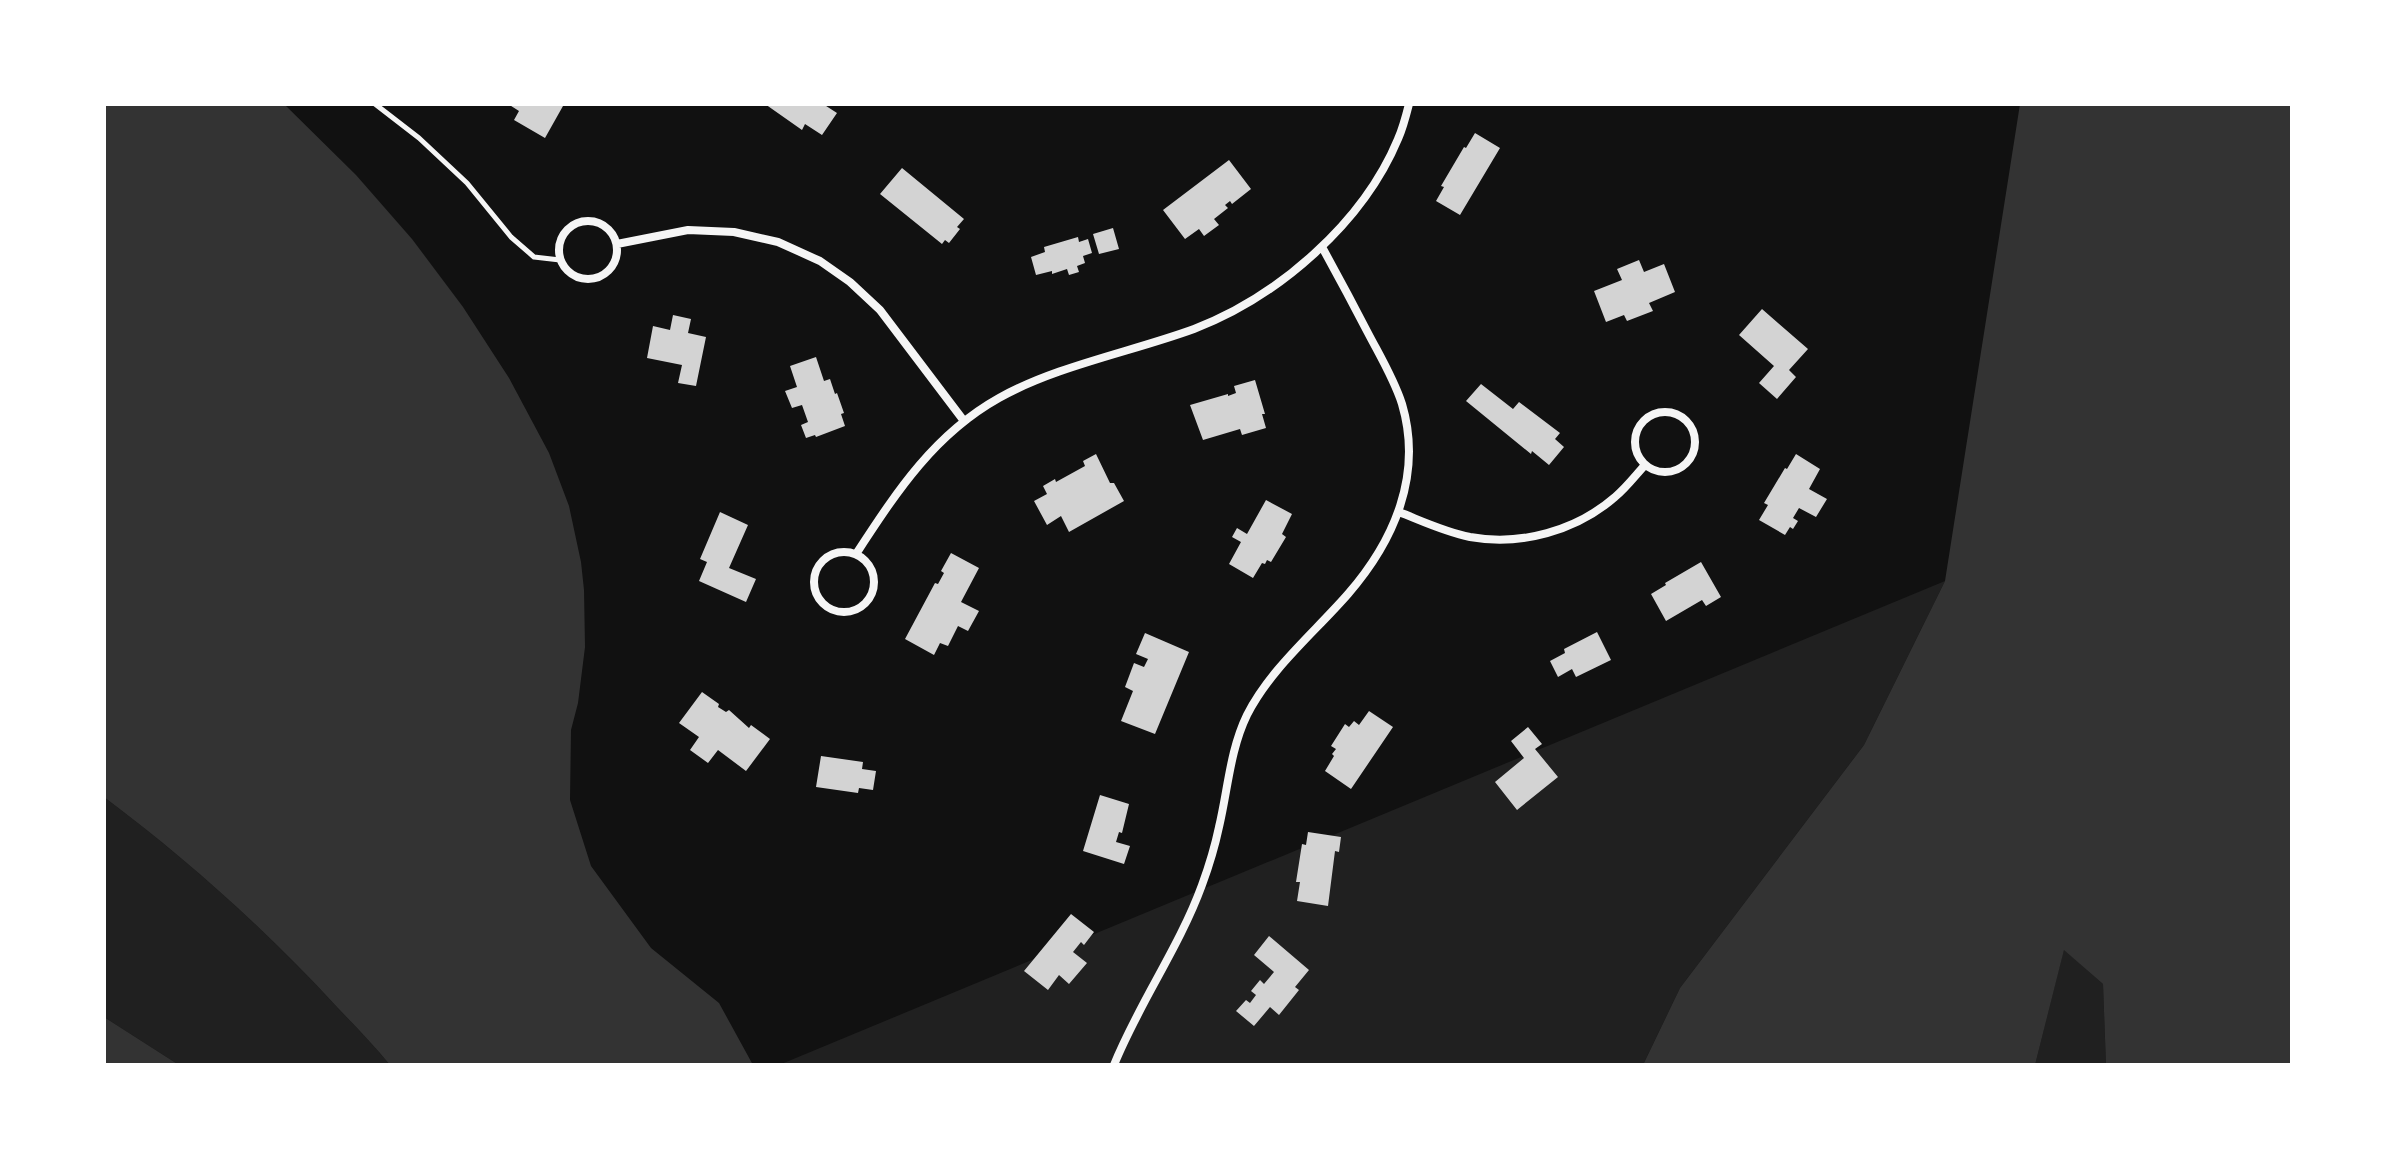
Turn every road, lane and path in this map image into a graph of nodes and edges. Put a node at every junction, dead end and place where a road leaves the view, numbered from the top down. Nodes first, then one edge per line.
1 (375, 104) edge
2 (1409, 104) edge
3 (617, 244) junction
4 (1322, 247) junction
5 (560, 260) junction
6 (964, 421) junction
7 (1645, 465) junction
8 (1399, 512) junction
9 (856, 554) junction
10 (1114, 1065) edge

1 - 5 lane
2 - 4 street
3 - 5 street
3 - 5 street
3 - 6 street
4 - 6 street
4 - 8 street
6 - 9 street
7 - 7 street
7 - 8 street
8 - 10 street
9 - 9 street

